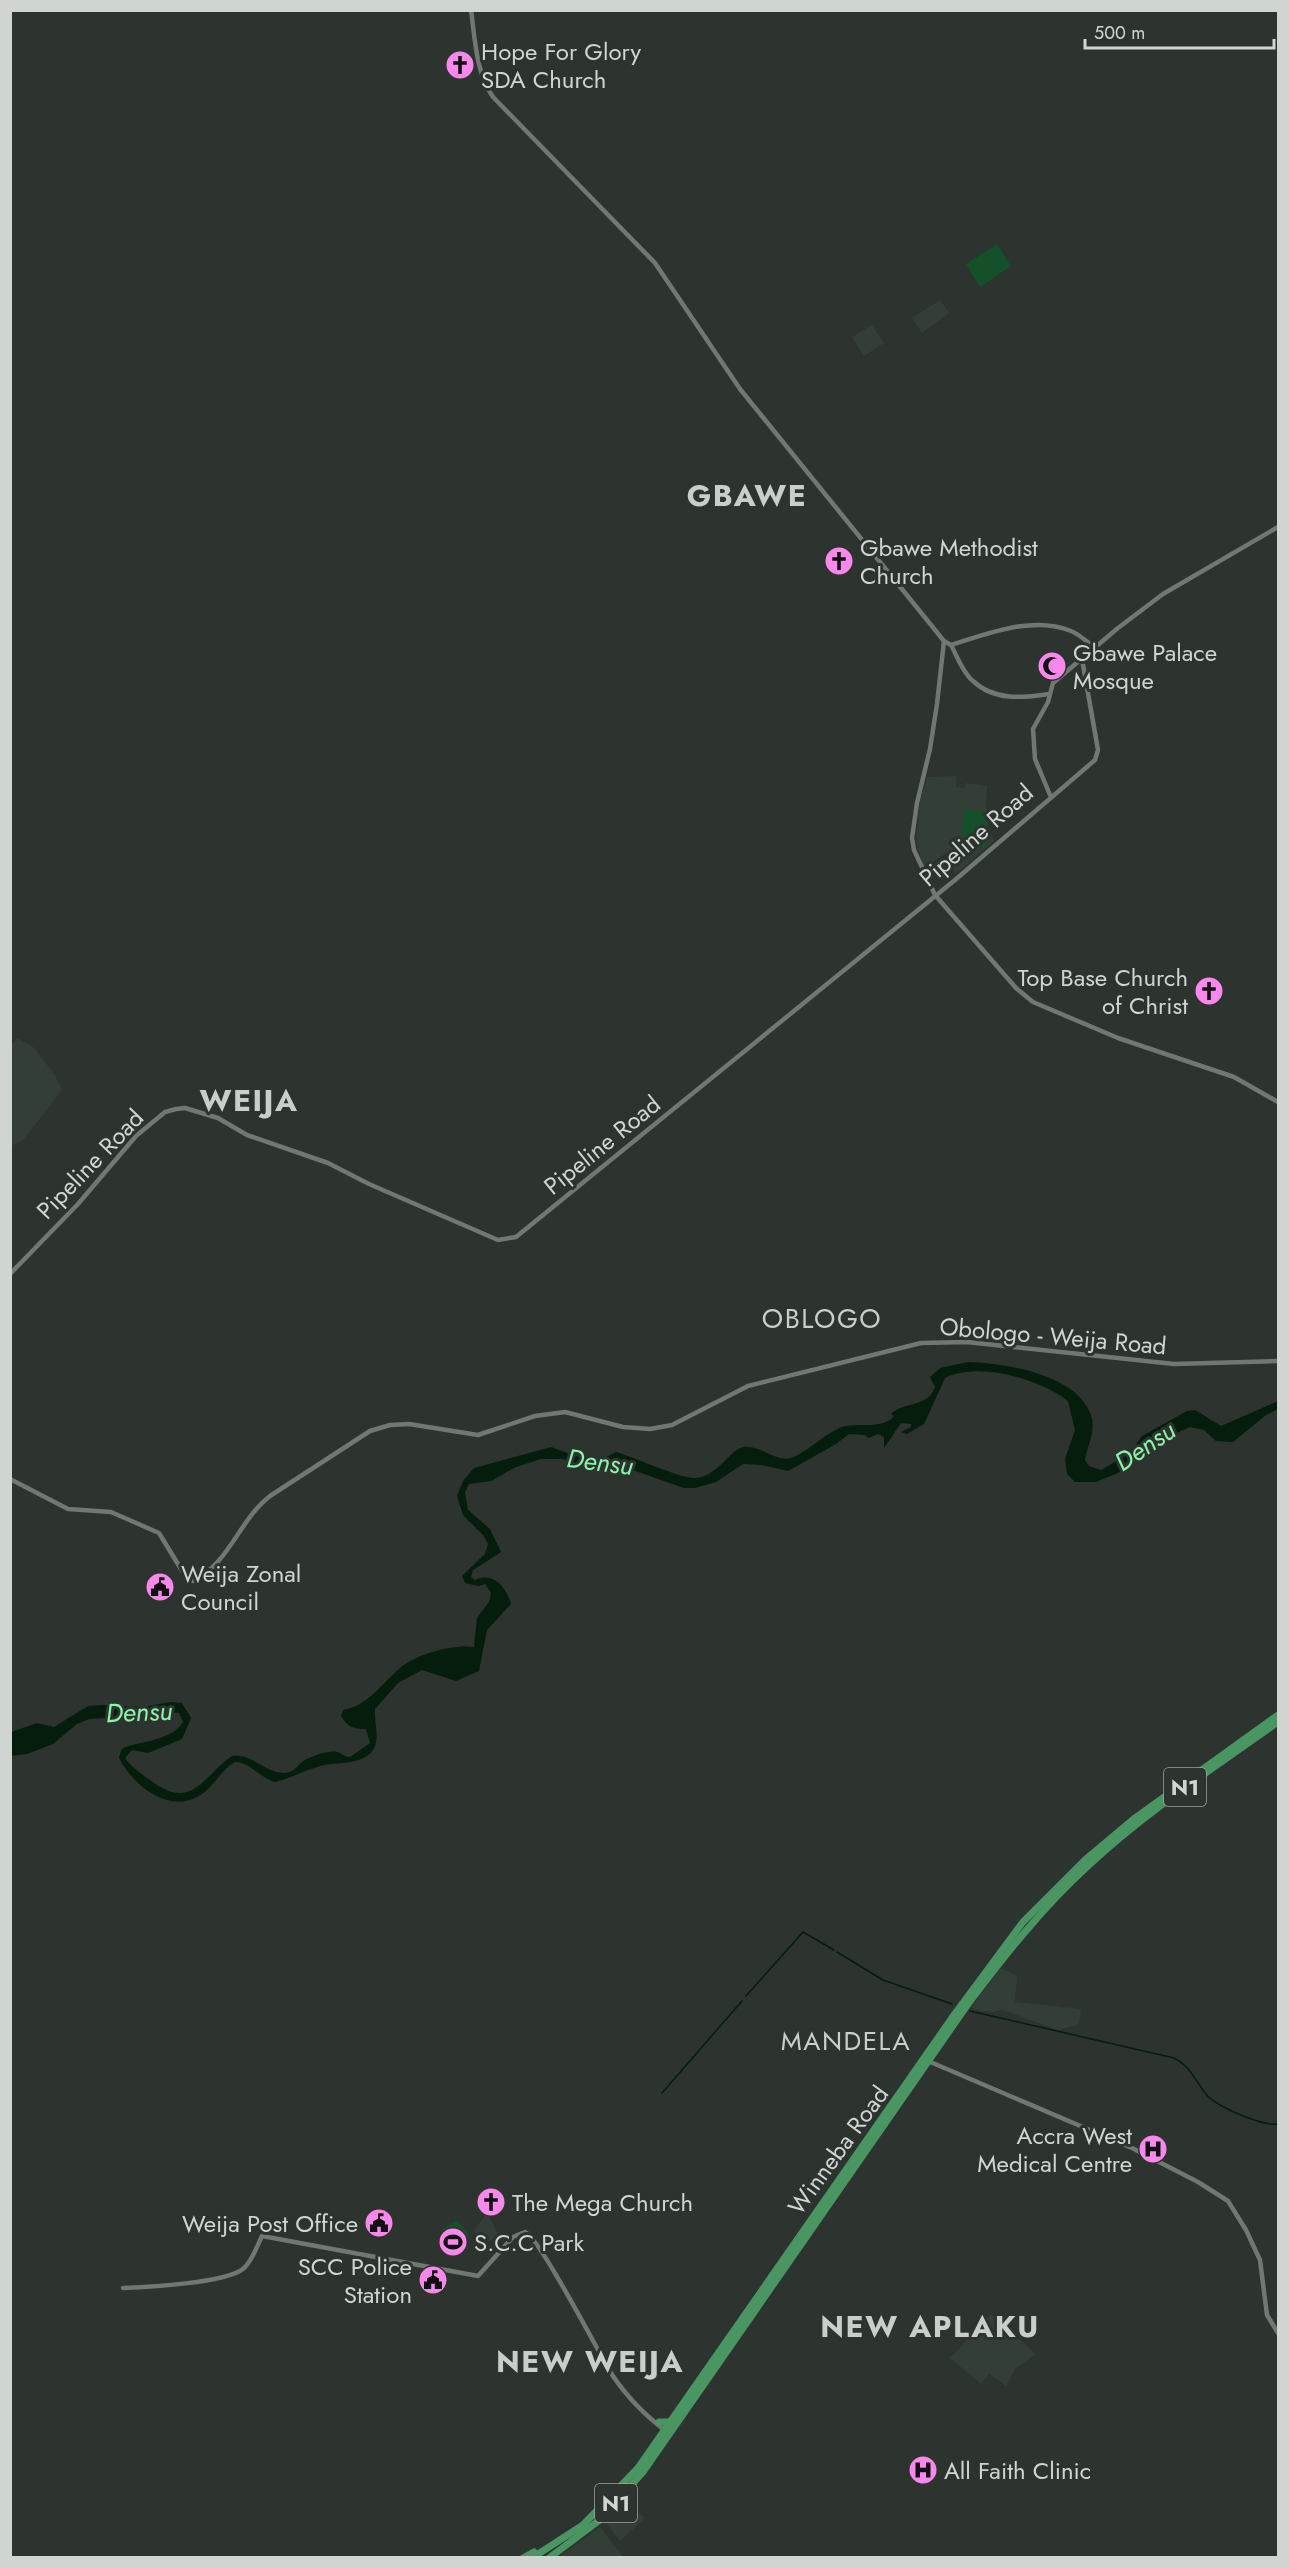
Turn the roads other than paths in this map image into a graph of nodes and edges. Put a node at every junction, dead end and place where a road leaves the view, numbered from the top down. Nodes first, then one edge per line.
1 (471, 10) edge
2 (1278, 527) edge
3 (944, 641) junction
4 (951, 645) junction
5 (1094, 647) junction
6 (1082, 659) junction
7 (1049, 694) junction
8 (1050, 795) junction
9 (935, 895) junction
10 (1278, 1102) edge
11 (10, 1274) edge
12 (1278, 1361) edge
13 (10, 1479) edge
14 (1277, 1719) edge
15 (1260, 1727) junction
16 (1258, 1736) junction
17 (966, 2003) junction
18 (928, 2061) junction
19 (123, 2288) dead end
20 (1278, 2332) edge
21 (658, 2423) junction
22 (668, 2430) junction
23 (596, 2519) junction
24 (523, 2558) edge
25 (532, 2558) edge
26 (549, 2558) edge
27 (558, 2558) edge

1 - 3 street
2 - 5 street
3 - 4 street
3 - 9 street
4 - 5 street
4 - 7 street
5 - 6 street
6 - 7 street
6 - 8 street, Pipeline Road
7 - 8 street
8 - 9 street, Pipeline Road
9 - 10 street
9 - 11 street, Pipeline Road
12 - 13 street, Obologo - Weija Road
14 - 15 highway, Winneba Road / N1
14 - 16 highway, Winneba Road / N1
15 - 16 highway
15 - 17 highway, Winneba Road / N1
16 - 17 highway, Winneba Road / N1
17 - 18 highway, Winneba Road / N1
18 - 20 street
18 - 22 highway, Winneba Road / N1
19 - 21 street
21 - 22 highway
21 - 22 highway
22 - 23 highway, Winneba Road / N1
23 - 24 highway
23 - 25 highway, Winneba Road / N1
23 - 26 highway, Winneba Road / N1
23 - 27 highway

